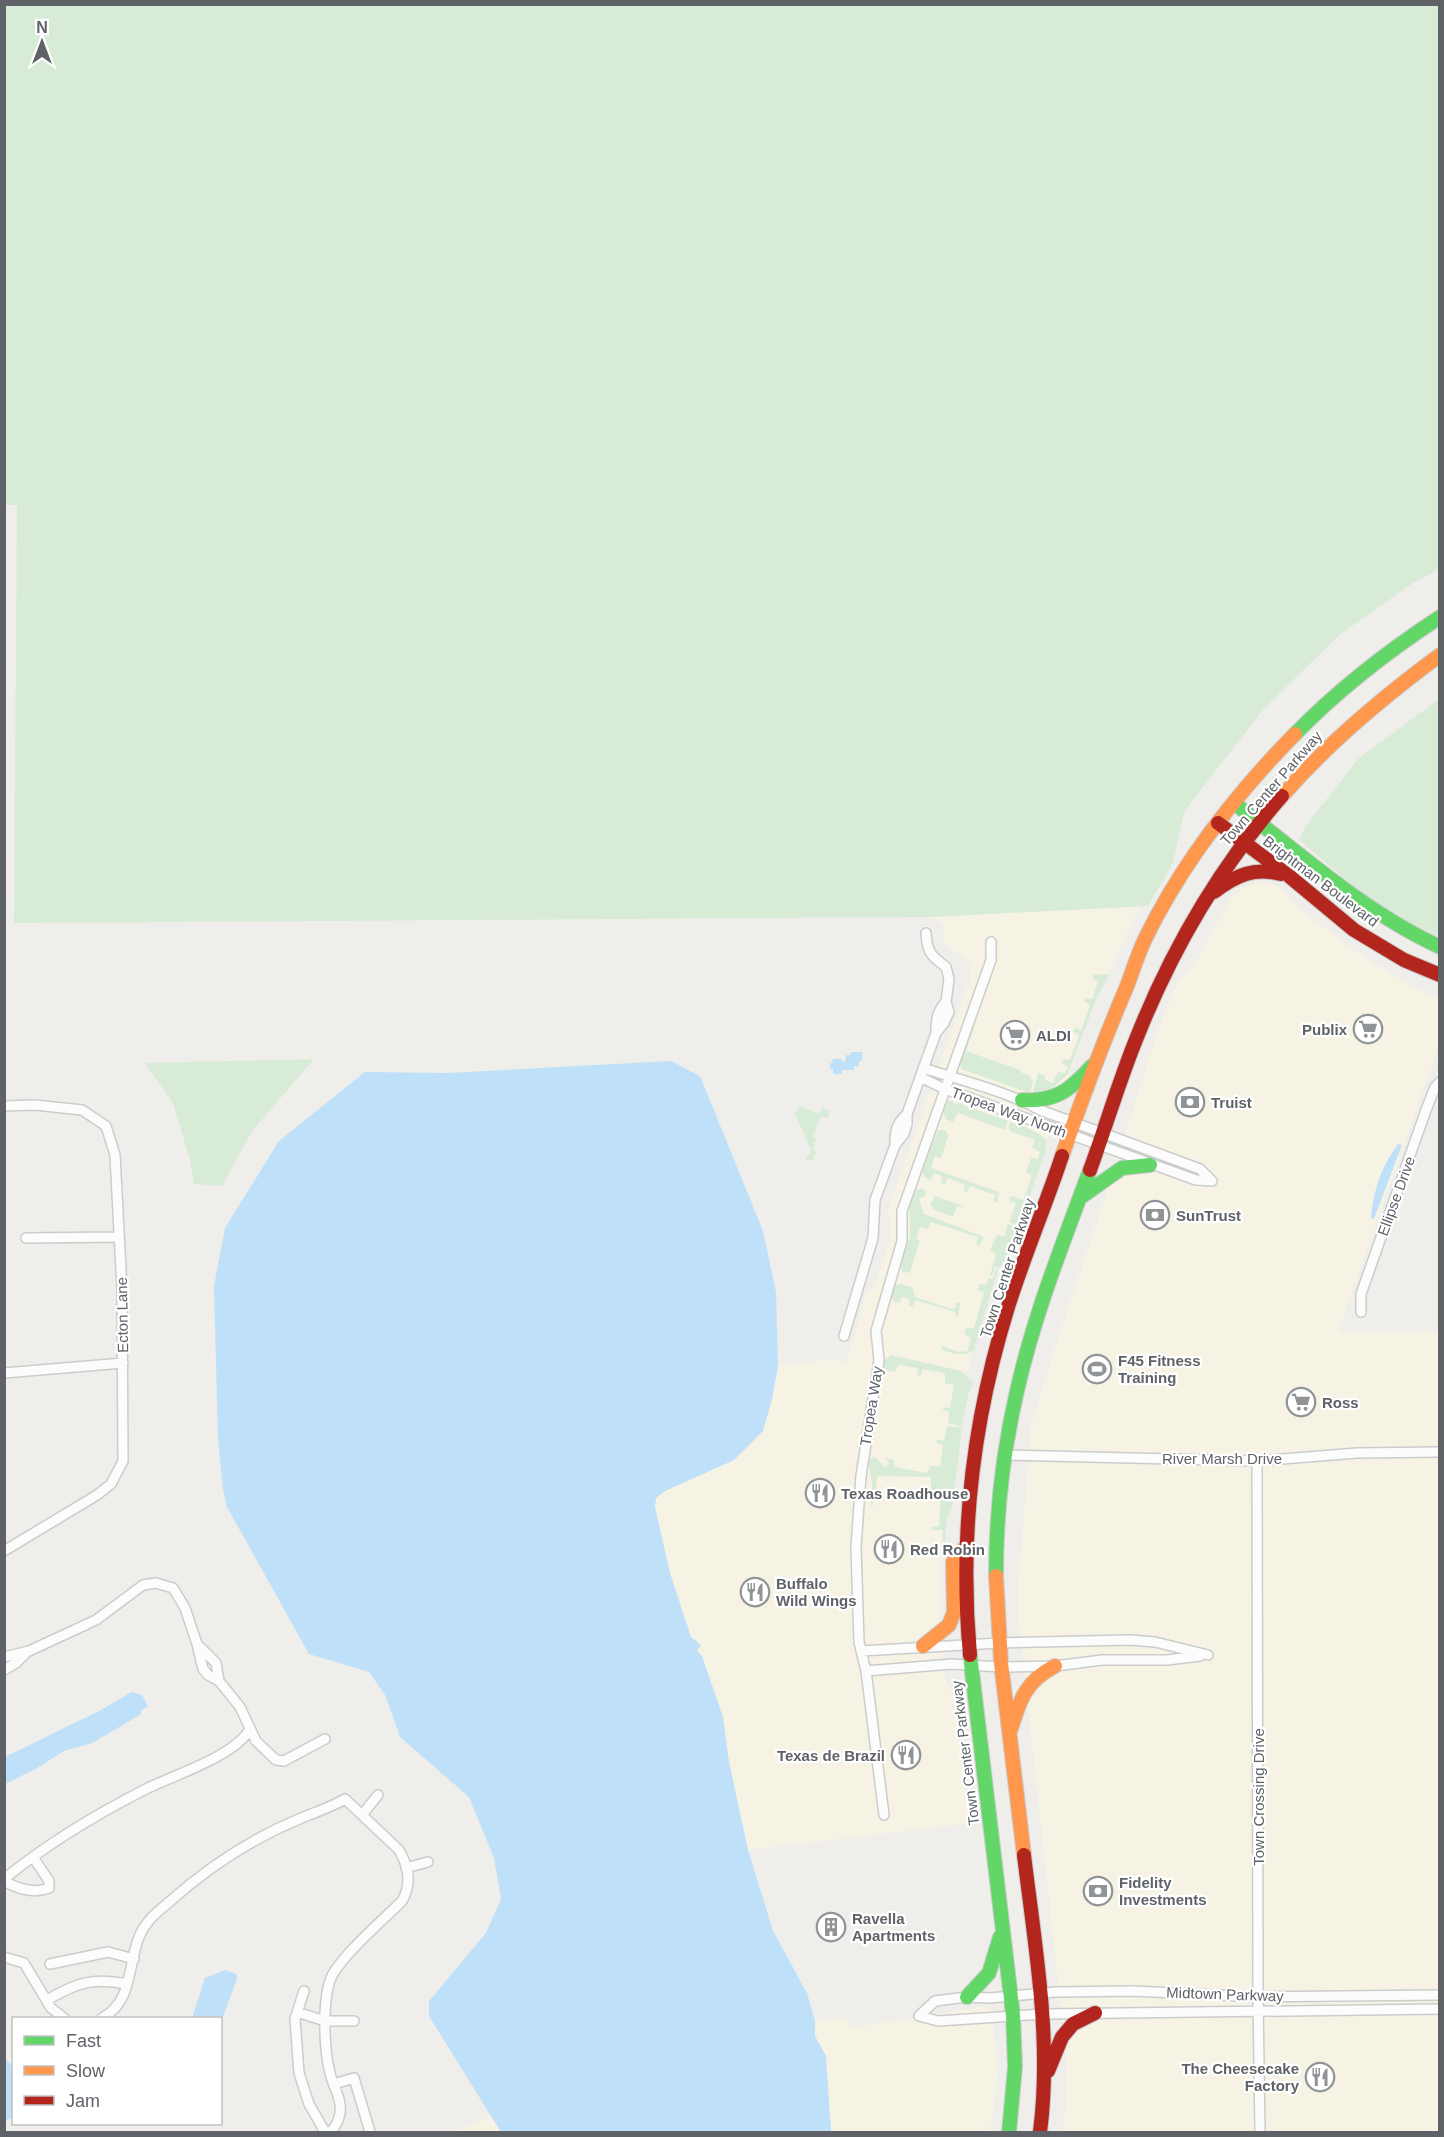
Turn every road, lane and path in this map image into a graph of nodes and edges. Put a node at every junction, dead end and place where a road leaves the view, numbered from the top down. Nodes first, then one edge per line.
1 (1440, 617) edge
2 (1440, 655) edge
3 (1234, 803) junction
4 (1218, 823) junction
5 (1258, 823) junction
6 (1244, 842) junction
7 (1289, 876) junction
8 (1203, 901) junction
9 (926, 933) dead end
10 (991, 942) dead end
11 (1440, 947) edge
12 (1440, 975) edge
13 (1095, 1063) junction
14 (922, 1072) junction
15 (950, 1075) junction
16 (1440, 1082) edge
17 (945, 1089) junction
18 (1022, 1100) junction
19 (4, 1106) edge
20 (1072, 1128) junction
21 (1102, 1139) junction
22 (1150, 1165) junction
23 (1080, 1198) junction
24 (119, 1237) junction
25 (26, 1238) dead end
26 (1361, 1312) dead end
27 (844, 1336) dead end
28 (123, 1363) junction
29 (4, 1372) edge
30 (1440, 1452) edge
31 (1005, 1455) junction
32 (1257, 1461) junction
33 (966, 1546) junction
34 (4, 1551) edge
35 (999, 1643) junction
36 (923, 1646) junction
37 (969, 1646) junction
38 (29, 1651) junction
39 (861, 1651) junction
40 (4, 1657) edge
41 (971, 1666) junction
42 (1055, 1666) junction
43 (1001, 1667) junction
44 (4, 1670) edge
45 (866, 1671) junction
46 (250, 1729) junction
47 (1010, 1734) junction
48 (325, 1739) dead end
49 (378, 1795) dead end
50 (362, 1815) junction
51 (884, 1815) dead end
52 (33, 1857) junction
53 (428, 1862) dead end
54 (406, 1868) junction
55 (4, 1880) edge
56 (1002, 1929) junction
57 (4, 1957) edge
58 (134, 1959) junction
59 (50, 1964) dead end
60 (127, 1984) junction
61 (304, 1991) dead end
62 (1041, 1993) junction
63 (1440, 1995) edge
64 (1011, 1996) junction
65 (967, 1997) junction
66 (1258, 1997) junction
67 (47, 2000) junction
68 (1440, 2009) edge
69 (1258, 2011) junction
70 (297, 2012) junction
71 (1095, 2013) junction
72 (1044, 2014) junction
73 (1013, 2015) junction
74 (62, 2017) edge
75 (105, 2017) edge
76 (325, 2021) junction
77 (354, 2021) dead end
78 (1045, 2078) junction
79 (334, 2084) junction
80 (325, 2133) edge
81 (330, 2133) edge
82 (370, 2133) edge
83 (1009, 2133) edge
84 (1040, 2133) edge
85 (1260, 2133) edge

1 - 3 main road, Town Center Parkway
2 - 5 main road, Town Center Parkway
3 - 4 main road, Town Center Parkway
3 - 5 main road, Brightman Boulevard
4 - 6 main road, Brightman Boulevard
4 - 13 main road, Town Center Parkway
5 - 6 main road, Town Center Parkway
5 - 11 main road, Brightman Boulevard
6 - 7 main road, Brightman Boulevard
6 - 8 main road, Town Center Parkway
7 - 8 main road
7 - 12 main road, Brightman Boulevard
8 - 21 main road, Town Center Parkway
9 - 14 street
10 - 15 street, Tropea Way
13 - 18 main road
13 - 20 main road, Town Center Parkway
14 - 15 street, Tropea Way North
14 - 17 street, Tropea Way North
14 - 27 street
15 - 17 street, Tropea Way
15 - 18 street, Tropea Way North
16 - 26 street, Ellipse Drive
17 - 20 street, Tropea Way North
17 - 39 street, Tropea Way
18 - 20 street, Tropea Way North
19 - 24 street, Ecton Lane
20 - 21 street, Tropea Way North
20 - 21 street, Tropea Way North
20 - 33 main road, Town Center Parkway
21 - 22 street
21 - 22 street
21 - 23 main road, Town Center Parkway
22 - 23 main road
23 - 31 main road, Town Center Parkway
24 - 25 street
24 - 28 street, Ecton Lane
28 - 29 street
28 - 34 street, Ecton Lane
30 - 32 street, River Marsh Drive
31 - 32 street, River Marsh Drive
31 - 35 main road, Town Center Parkway
32 - 66 street, Town Crossing Drive
33 - 36 main road
33 - 37 main road, Town Center Parkway
35 - 37 street
35 - 42 street
35 - 43 main road, Town Center Parkway
36 - 37 street
36 - 39 street
37 - 41 main road, Town Center Parkway
38 - 40 street
38 - 44 street
38 - 46 street
39 - 45 street, Tropea Way
41 - 43 street
41 - 45 street
41 - 56 main road, Town Center Parkway
42 - 43 street
42 - 47 main road
43 - 47 main road, Town Center Parkway
45 - 51 street, Tropea Way
46 - 48 street
46 - 52 street
47 - 62 main road, Town Center Parkway
49 - 50 street
50 - 54 street
50 - 58 street
52 - 55 street
52 - 55 street
53 - 54 street
54 - 76 street
56 - 64 main road, Town Center Parkway
56 - 65 main road
57 - 67 street
58 - 59 street
58 - 60 street
60 - 67 street
60 - 75 street
61 - 70 street
62 - 64 street, Midtown Parkway
62 - 66 street, Midtown Parkway
62 - 72 main road, Town Center Parkway
63 - 66 street, Midtown Parkway
64 - 65 street, Midtown Parkway
64 - 73 main road, Town Center Parkway
65 - 73 street, Midtown Parkway
66 - 69 street, Town Crossing Drive
67 - 74 street
68 - 69 street, Midtown Parkway
69 - 71 street, Midtown Parkway
69 - 85 street, Town Crossing Drive
70 - 76 street
70 - 80 street
71 - 72 street, Midtown Parkway
71 - 78 main road
72 - 73 street, Midtown Parkway
72 - 78 main road, Town Center Parkway
73 - 83 main road, Town Center Parkway
76 - 77 street
76 - 79 street
78 - 84 main road, Town Center Parkway
79 - 81 street
79 - 82 street

